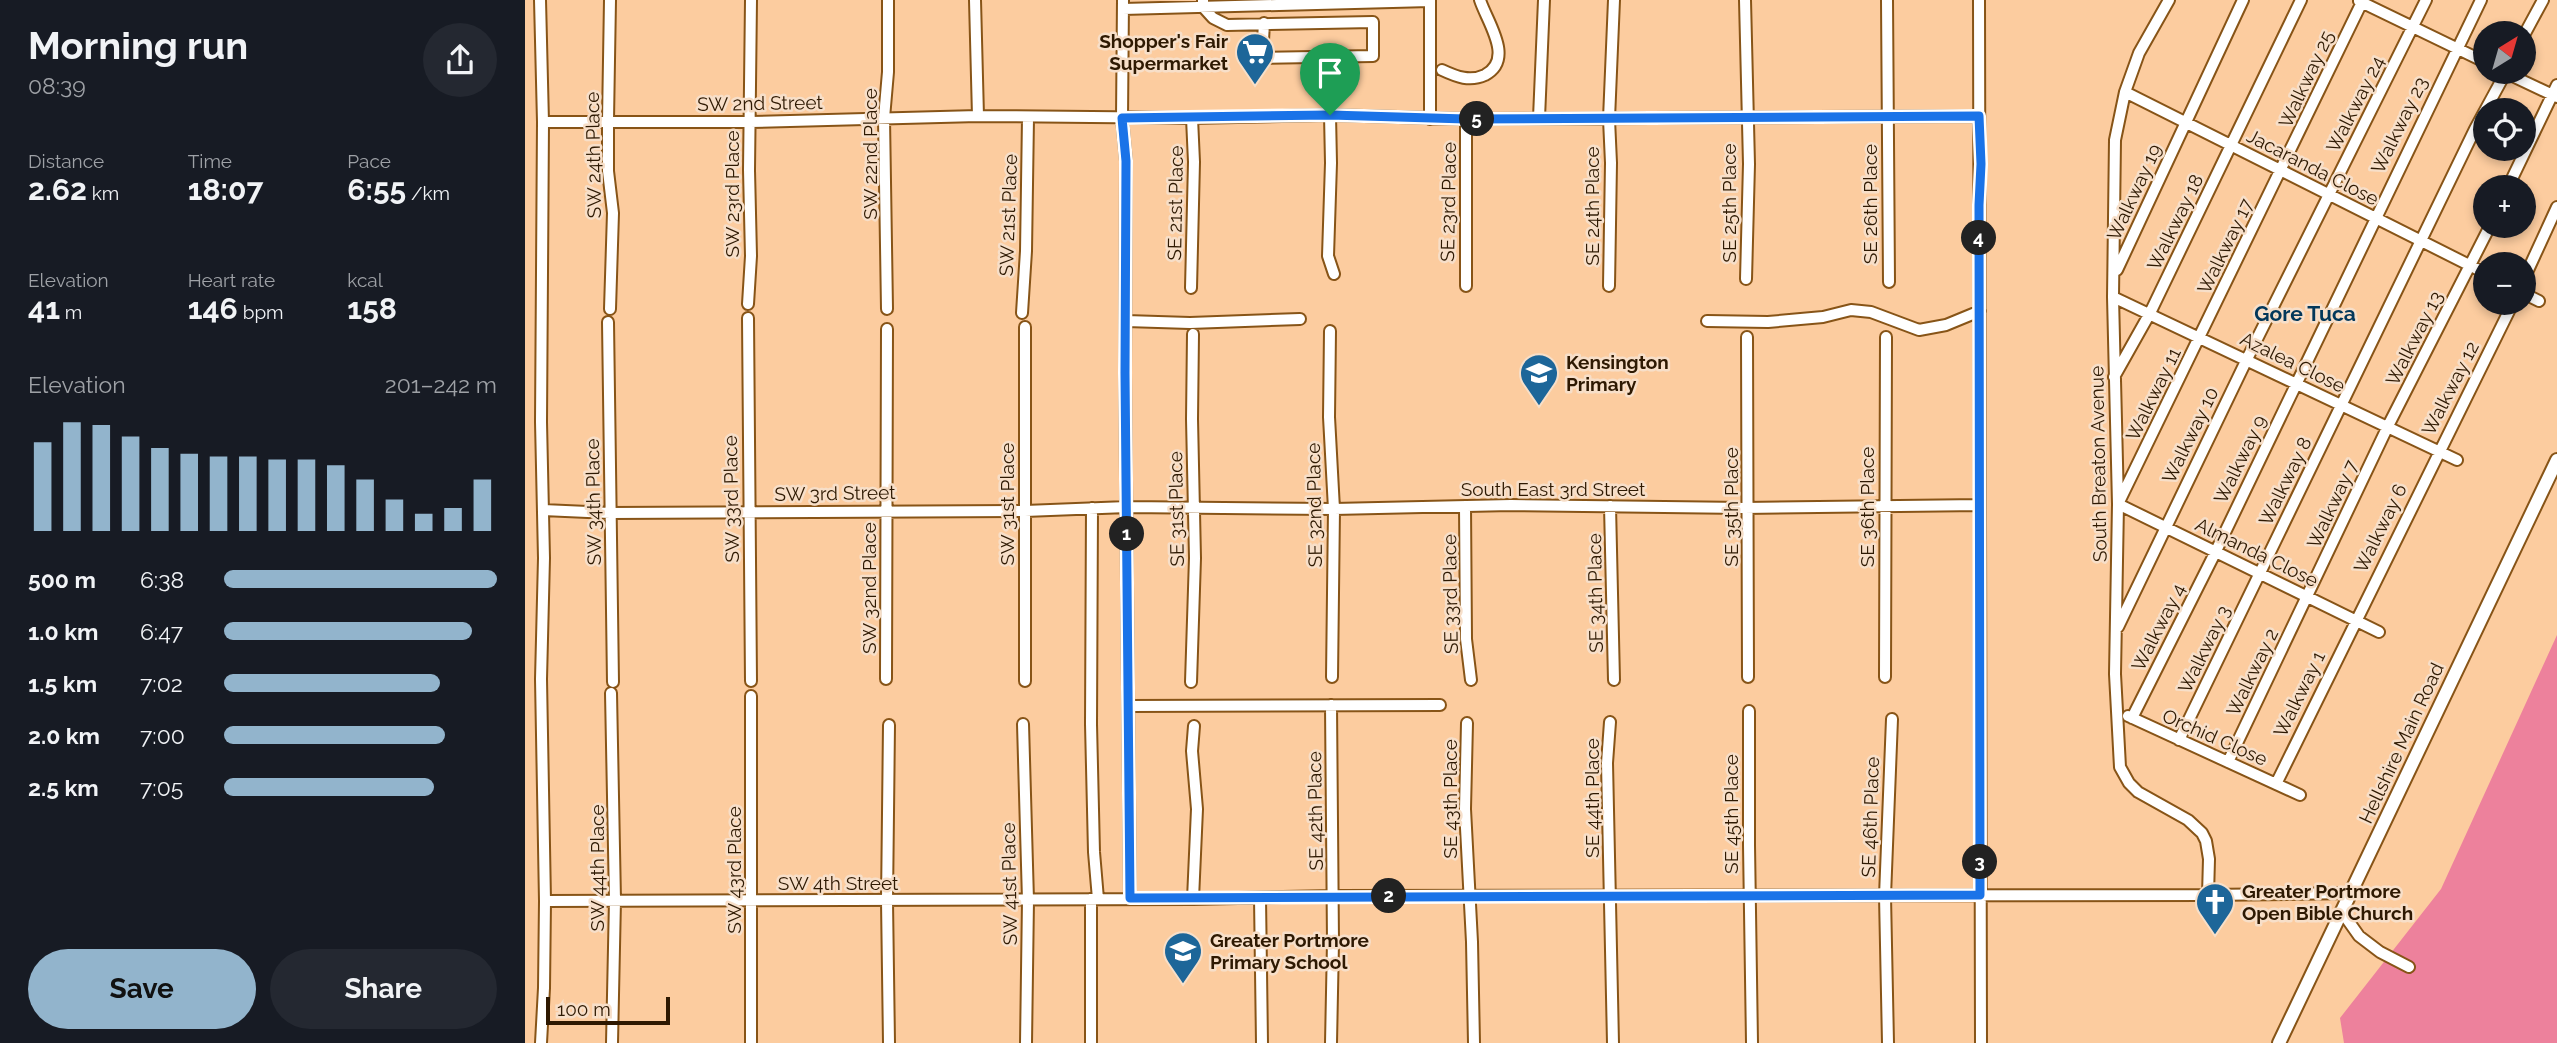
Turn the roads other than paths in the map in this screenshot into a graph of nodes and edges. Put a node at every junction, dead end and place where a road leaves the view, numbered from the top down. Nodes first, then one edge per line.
1 (540, 0) edge
2 (610, 0) edge
3 (751, 0) edge
4 (888, 0) edge
5 (975, 0) edge
6 (1480, 0) edge
7 (1544, 0) edge
8 (1614, 0) edge
9 (1745, 0) edge
10 (1887, 0) edge
11 (1979, 0) edge
12 (2169, 0) edge
13 (2243, 0) edge
14 (2301, 0) edge
15 (2426, 0) edge
16 (2481, 0) edge
17 (2543, 0) edge
18 (1430, 1) edge
19 (2361, 1) edge
20 (1373, 2) junction
21 (1123, 4) edge
22 (1203, 4) edge
23 (2532, 21) edge
24 (1373, 22) junction
25 (1264, 23) junction
26 (2412, 28) junction
27 (2456, 48) junction
28 (2473, 56) edge
29 (1442, 70) dead end
30 (2499, 84) edge
31 (2535, 84) edge
32 (2125, 92) junction
33 (2555, 92) edge
34 (1330, 115) junction
35 (978, 116) junction
36 (1979, 116) junction
37 (1746, 117) junction
38 (1887, 117) junction
39 (884, 118) junction
40 (1028, 118) junction
41 (1122, 118) junction
42 (1192, 118) junction
43 (1539, 118) junction
44 (1430, 119) junction
45 (1466, 119) junction
46 (1609, 119) junction
47 (608, 120) junction
48 (543, 122) junction
49 (750, 122) junction
50 (2185, 122) junction
51 (2232, 145) junction
52 (2282, 171) junction
53 (2514, 175) edge
54 (2328, 195) junction
55 (2557, 207) edge
56 (2374, 218) junction
57 (2484, 238) edge
58 (2422, 242) junction
59 (2536, 253) edge
60 (2471, 266) junction
61 (1334, 274) dead end
62 (2115, 276) junction
63 (1746, 279) dead end
64 (1889, 282) dead end
65 (1466, 286) dead end
66 (1609, 286) dead end
67 (1191, 288) dead end
68 (2113, 297) junction
69 (2536, 300) edge
70 (2539, 301) dead end
71 (748, 304) dead end
72 (610, 309) dead end
73 (887, 309) dead end
74 (1980, 311) junction
75 (1022, 313) dead end
76 (2150, 313) junction
77 (2507, 315) edge
78 (748, 318) dead end
79 (1300, 319) dead end
80 (1126, 321) junction
81 (1707, 321) dead end
82 (608, 322) dead end
83 (1025, 327) dead end
84 (887, 329) dead end
85 (1330, 331) dead end
86 (1193, 334) dead end
87 (1747, 337) dead end
88 (1886, 337) dead end
89 (2200, 337) junction
90 (2247, 359) junction
91 (2114, 377) junction
92 (2296, 383) junction
93 (2341, 404) junction
94 (2388, 426) junction
95 (2438, 452) junction
96 (2457, 460) dead end
97 (2557, 460) edge
98 (2118, 504) junction
99 (1980, 505) junction
100 (1465, 506) junction
101 (1610, 506) junction
102 (1885, 506) junction
103 (1127, 507) junction
104 (1092, 508) junction
105 (1748, 508) junction
106 (1194, 509) junction
107 (1334, 509) junction
108 (543, 510) junction
109 (887, 510) junction
110 (1025, 511) junction
111 (749, 512) junction
112 (610, 513) junction
113 (2166, 526) junction
114 (2216, 551) junction
115 (2260, 573) junction
116 (2308, 597) junction
117 (2355, 620) junction
118 (2115, 632) junction
119 (2379, 632) dead end
120 (1332, 677) dead end
121 (1748, 677) dead end
122 (1885, 677) dead end
123 (886, 680) dead end
124 (1471, 680) dead end
125 (1614, 680) dead end
126 (751, 681) dead end
127 (1025, 681) dead end
128 (1191, 682) dead end
129 (612, 687) joint
130 (751, 696) dead end
131 (1331, 705) junction
132 (1440, 705) dead end
133 (1129, 706) junction
134 (2117, 708) junction
135 (1749, 711) dead end
136 (2132, 718) junction
137 (1892, 719) dead end
138 (1610, 722) dead end
139 (1467, 723) dead end
140 (1023, 724) dead end
141 (889, 725) dead end
142 (1194, 726) dead end
143 (2179, 740) junction
144 (2228, 762) junction
145 (2276, 784) junction
146 (2300, 795) dead end
147 (2352, 892) junction
148 (1749, 895) junction
149 (1980, 895) junction
150 (2208, 895) junction
151 (1333, 896) junction
152 (1611, 896) junction
153 (1885, 896) junction
154 (1469, 897) junction
155 (1130, 898) junction
156 (1260, 898) junction
157 (1094, 899) junction
158 (1193, 899) junction
159 (615, 900) junction
160 (752, 900) junction
161 (1028, 900) junction
162 (545, 901) junction
163 (887, 901) junction
164 (2342, 912) junction
165 (2409, 967) dead end
166 (541, 1043) edge
167 (612, 1043) edge
168 (751, 1043) edge
169 (889, 1043) edge
170 (1026, 1043) edge
171 (1091, 1043) edge
172 (1262, 1043) edge
173 (1331, 1043) edge
174 (1474, 1043) edge
175 (1613, 1043) edge
176 (1752, 1043) edge
177 (1888, 1043) edge
178 (1981, 1043) edge
179 (2279, 1043) edge

1 - 48 street
2 - 47 street, SW 24th Place
3 - 49 street, SW 23rd Place
4 - 39 street, SW 22nd Place
5 - 35 street
6 - 29 street
7 - 43 street
8 - 46 street, SE 24th Place
9 - 37 street, SE 25th Place
10 - 38 street, SE 26th Place
11 - 36 street
12 - 32 street, South Breaton Avenue
13 - 50 street, Walkway 19
14 - 51 street, Walkway 18
15 - 26 street, Walkway 24
16 - 27 street, Walkway 23
17 - 23 street
18 - 20 street
18 - 44 street
19 - 26 street
19 - 52 street, Walkway 25
20 - 22 street
20 - 24 street
21 - 22 street
21 - 41 street
22 - 25 street
24 - 25 street
24 - 25 street
26 - 27 street
26 - 54 street, Walkway 24
27 - 28 street
27 - 56 street, Walkway 23
30 - 58 street, Walkway 8
31 - 33 street
32 - 50 street, Jacaranda Close
32 - 62 street, South Breaton Avenue
33 - 53 street
34 - 42 street, SW 2nd Street
34 - 44 street, SW 2nd Street
34 - 61 street
35 - 39 street, SW 2nd Street
35 - 40 street, SW 2nd Street
36 - 38 street, SW 2nd Street
36 - 74 street
37 - 38 street, SW 2nd Street
37 - 46 street, SW 2nd Street
37 - 63 street, SE 25th Place
38 - 64 street, SE 26th Place
39 - 49 street, SW 2nd Street
39 - 73 street, SW 22nd Place
40 - 41 street, SW 2nd Street
40 - 75 street, SW 21st Place
41 - 42 street, SW 2nd Street
41 - 80 street
42 - 67 street, SE 21st Place
43 - 45 street, SW 2nd Street
43 - 46 street, SW 2nd Street
44 - 45 street, SW 2nd Street
45 - 65 street, SE 23rd Place
46 - 66 street, SE 24th Place
47 - 48 street, SW 2nd Street
47 - 49 street, SW 2nd Street
47 - 72 street, SW 24th Place
48 - 108 street
49 - 71 street, SW 23rd Place
50 - 51 street, Jacaranda Close
50 - 62 street, Walkway 19
51 - 52 street, Jacaranda Close
51 - 76 street, Walkway 18
52 - 54 street, Jacaranda Close
52 - 89 street, Walkway 17
54 - 56 street, Jacaranda Close
54 - 90 street, Walkway 24
55 - 59 street
56 - 58 street, Jacaranda Close
56 - 92 street, Walkway 23
57 - 60 street, Walkway 13
58 - 60 street, Jacaranda Close
58 - 93 street, Walkway 8
60 - 94 street, Walkway 13
62 - 68 street, South Breaton Avenue
68 - 76 street, Azalea Close
68 - 91 street, South Breaton Avenue
69 - 70 street
74 - 81 street
74 - 99 street
76 - 89 street, Azalea Close
76 - 91 street, Walkway 18
77 - 95 street, Walkway 12
78 - 111 street, SW 33rd Place
79 - 80 street
80 - 103 street
82 - 112 street, SW 34th Place
83 - 110 street, SW 31st Place
84 - 109 street, SW 32nd Place
85 - 107 street, SE 32nd Place
86 - 106 street, SE 31st Place
87 - 105 street, SE 35th Place
88 - 102 street, SE 36th Place
89 - 90 street, Azalea Close
89 - 98 street, Walkway 11
90 - 92 street, Azalea Close
90 - 113 street, Walkway 10
91 - 98 street, South Breaton Avenue
92 - 93 street, Azalea Close
92 - 114 street, Walkway 9
93 - 94 street, Azalea Close
93 - 115 street, Walkway 8
94 - 95 street, Azalea Close
94 - 116 street, Walkway 7
95 - 96 street, Azalea Close
95 - 117 street, Walkway 6
97 - 147 main road, Hellshire Main Road
98 - 113 street, Almanda Close
98 - 118 street, South Breaton Avenue
99 - 102 street, South East 3rd Street
99 - 149 street
100 - 101 street, South East 3rd Street
100 - 107 street, South East 3rd Street
100 - 124 street, SE 33rd Place
101 - 105 street, South East 3rd Street
101 - 125 street, SE 34th Place
102 - 105 street, South East 3rd Street
102 - 122 street, SE 36th Place
103 - 104 street, SW 3rd Street
103 - 106 street, South East 3rd Street
103 - 133 street
104 - 110 street, SW 3rd Street
104 - 157 street
105 - 121 street, SE 35th Place
106 - 107 street, South East 3rd Street
106 - 128 street, SE 31st Place
107 - 120 street, SE 32nd Place
108 - 112 street, SW 3rd Street
108 - 162 street
109 - 110 street, SW 3rd Street
109 - 111 street, SW 3rd Street
109 - 123 street, SW 32nd Place
110 - 127 street, SW 31st Place
111 - 112 street, SW 3rd Street
111 - 126 street, SW 33rd Place
112 - 129 street, SW 34th Place
113 - 114 street, Almanda Close
113 - 118 street, Walkway 10
114 - 115 street, Almanda Close
114 - 136 street, Walkway 4
115 - 116 street, Almanda Close
115 - 143 street, Walkway 3
116 - 117 street, Almanda Close
116 - 144 street, Walkway 2
117 - 119 street, Almanda Close
117 - 145 street, Walkway 1
118 - 134 street, South Breaton Avenue
129 - 159 street, SW 44th Place
130 - 160 street, SW 43rd Place
131 - 132 street
131 - 133 street
131 - 151 street, SE 42th Place
133 - 155 street
134 - 136 street, Orchid Close
134 - 150 street, South Breaton Avenue
135 - 148 street, SE 45th Place
136 - 143 street, Orchid Close
137 - 153 street, SE 46th Place
138 - 152 street, SE 44th Place
139 - 154 street, SE 43th Place
140 - 161 street, SW 41st Place
141 - 163 street
142 - 158 street
143 - 144 street, Orchid Close
144 - 145 street, Orchid Close
145 - 146 street, Orchid Close
147 - 150 street, SW 4th Street
147 - 164 main road, Hellshire Main Road
148 - 152 street, SW 4th Street
148 - 153 street, SW 4th Street
148 - 176 street, SE 45th Place
149 - 150 street, SW 4th Street
149 - 153 street, SW 4th Street
149 - 178 street
151 - 154 street, SW 4th Street
151 - 156 street, SW 4th Street
151 - 173 street, SE 42th Place
152 - 154 street, SW 4th Street
152 - 175 street, SE 44th Place
153 - 177 street, SE 46th Place
154 - 174 street, SE 43th Place
155 - 157 street, SW 4th Street
155 - 158 street, SW 4th Street
156 - 158 street, SW 4th Street
156 - 172 street
157 - 161 street, SW 4th Street
157 - 171 street
159 - 160 street, SW 4th Street
159 - 162 street, SW 4th Street
159 - 167 street, SW 44th Place
160 - 163 street, SW 4th Street
160 - 168 street, SW 43rd Place
161 - 163 street, SW 4th Street
161 - 170 street, SW 41st Place
162 - 166 street
163 - 169 street
164 - 165 street
164 - 179 main road, Hellshire Main Road

